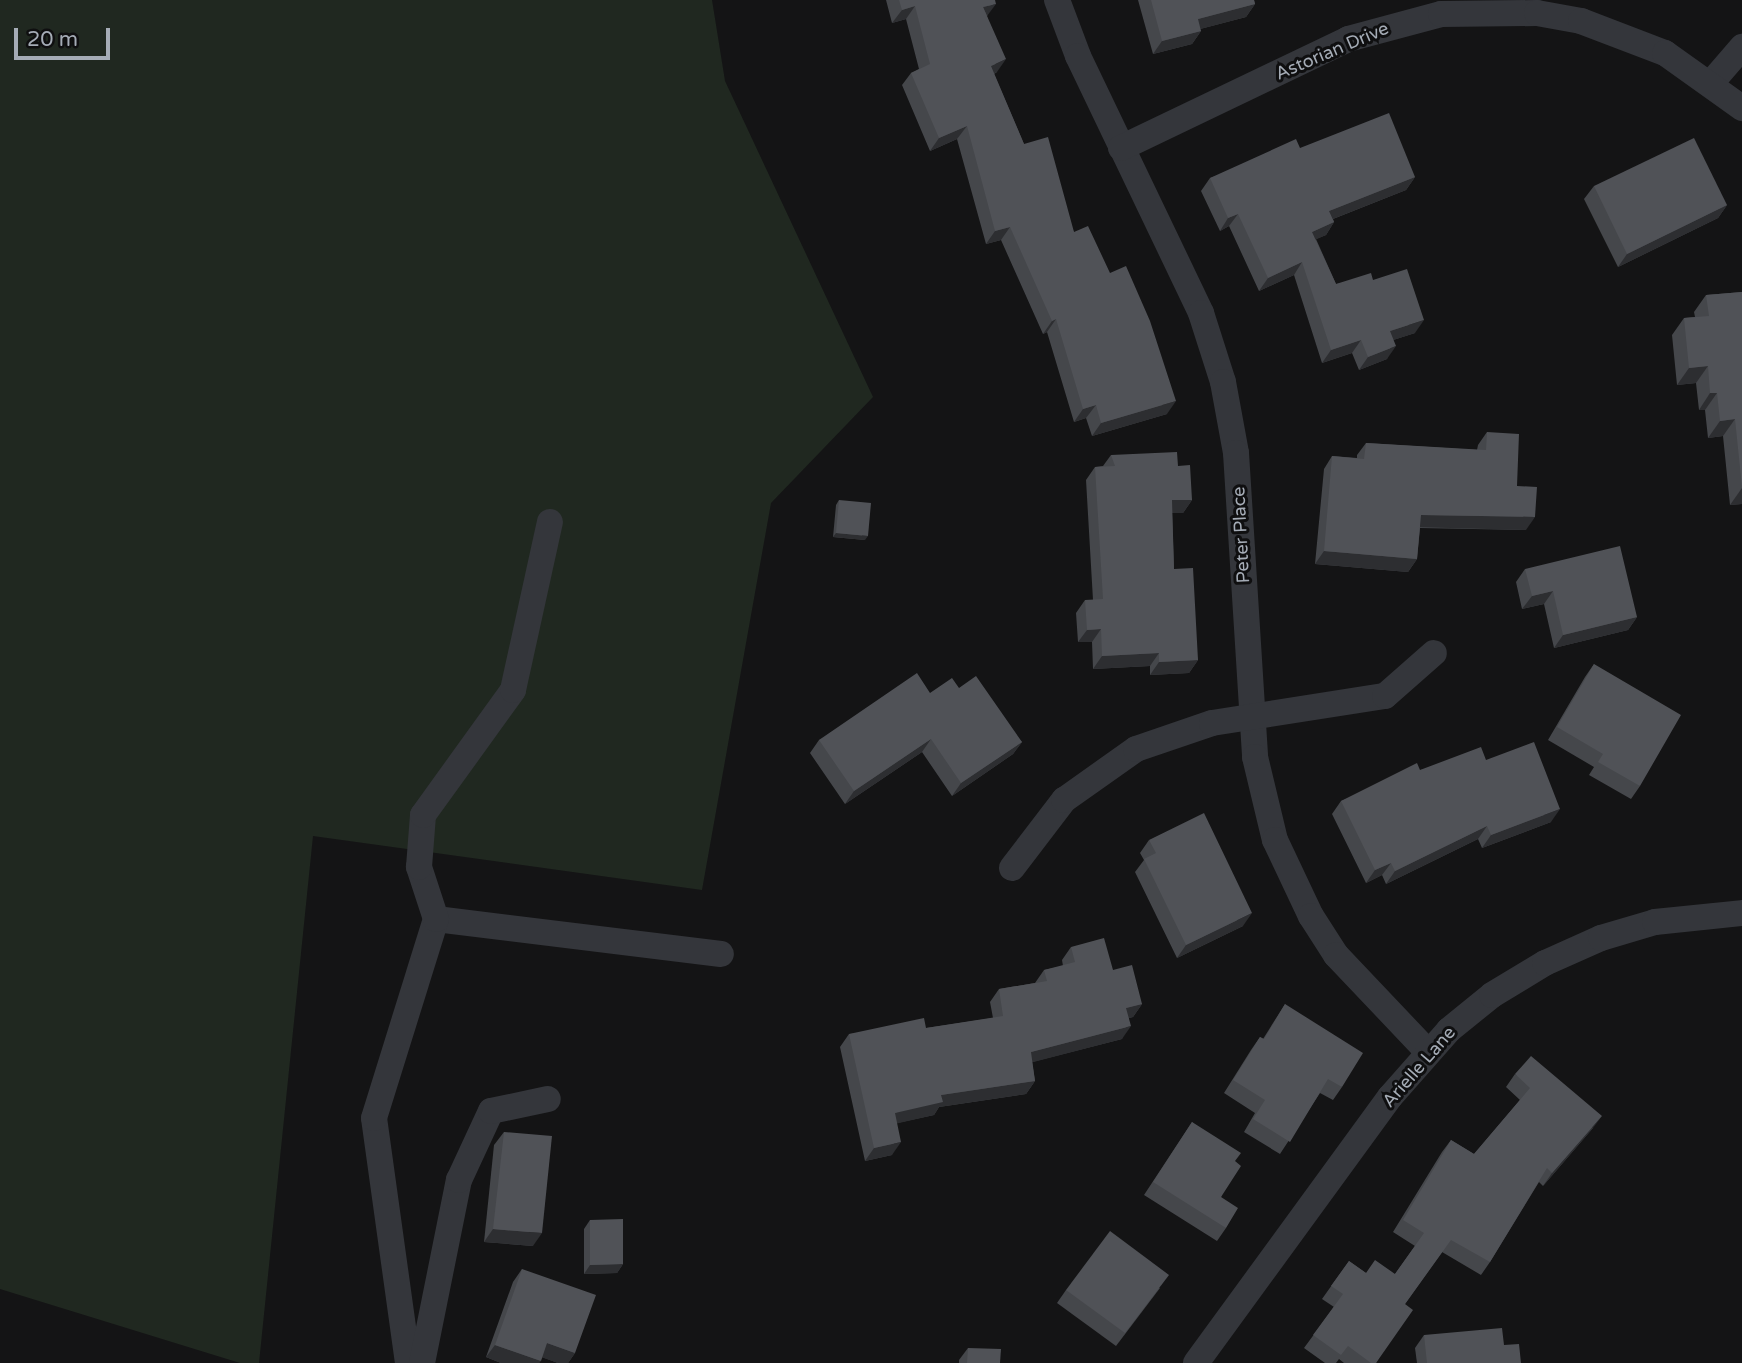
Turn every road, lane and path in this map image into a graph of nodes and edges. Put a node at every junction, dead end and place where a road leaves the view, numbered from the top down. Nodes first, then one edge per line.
1 (1057, 0) edge
2 (1742, 47) edge
3 (1711, 83) junction
4 (1742, 108) edge
5 (1121, 148) junction
6 (550, 522) dead end
7 (1434, 653) dead end
8 (1252, 717) junction
9 (1012, 868) dead end
10 (1742, 913) edge
11 (436, 919) junction
12 (721, 954) dead end
13 (1428, 1052) junction
14 (548, 1099) dead end
15 (1199, 1362) edge
16 (408, 1363) edge
17 (422, 1363) edge

1 - 5 street, Peter Place
2 - 3 street
3 - 4 street, Astorian Drive
3 - 5 street, Astorian Drive
5 - 8 street, Peter Place
6 - 11 street
7 - 8 street
8 - 9 street
8 - 13 street, Peter Place
10 - 13 street, Arielle Lane
11 - 12 street
11 - 16 street
13 - 15 street, Arielle Lane
14 - 17 street

